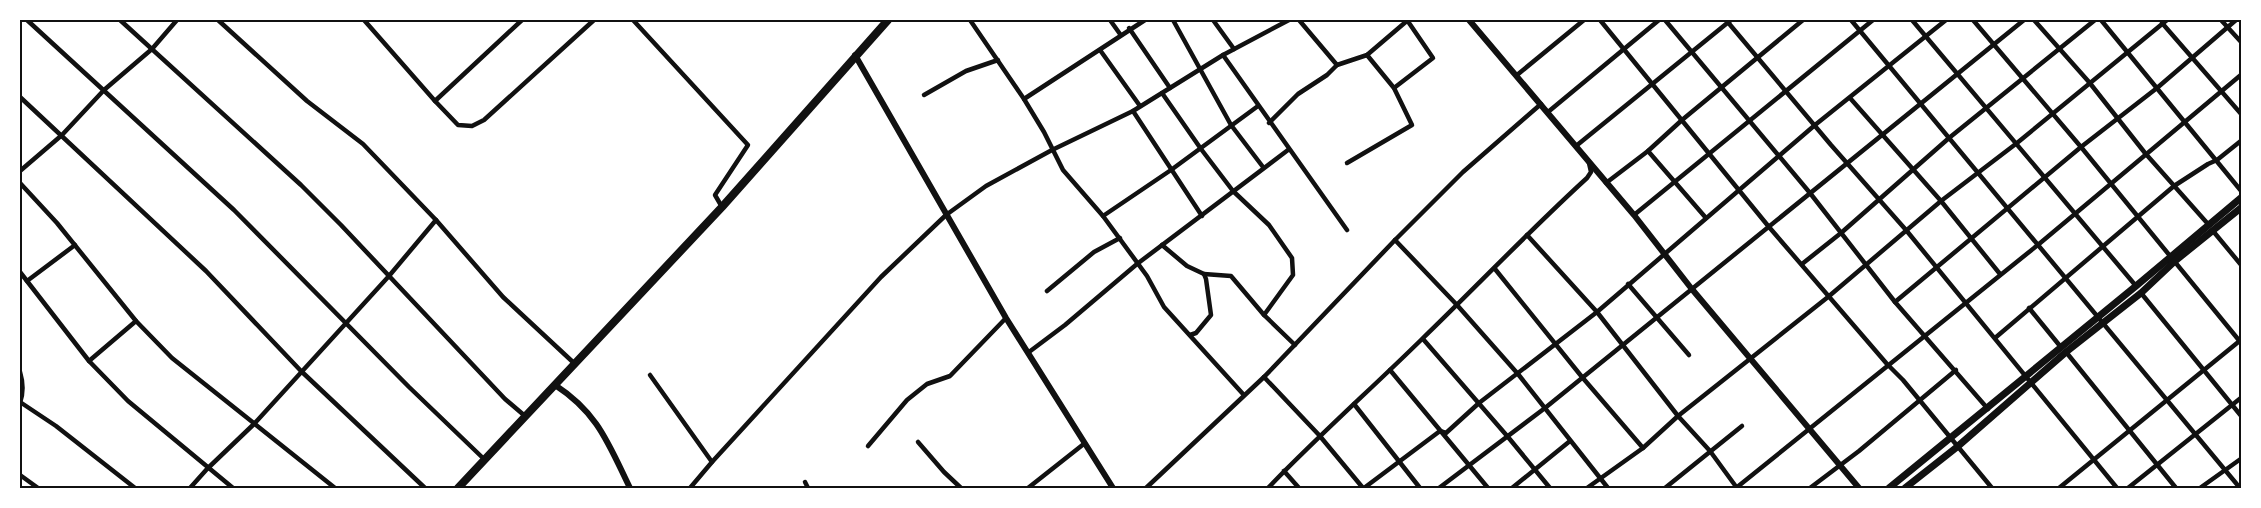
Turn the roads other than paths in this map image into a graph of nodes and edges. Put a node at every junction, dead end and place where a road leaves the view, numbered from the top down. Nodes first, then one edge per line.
1 (27, 20) edge
2 (120, 20) edge
3 (177, 20) edge
4 (218, 20) edge
5 (364, 20) edge
6 (522, 20) edge
7 (594, 20) edge
8 (633, 20) edge
9 (888, 20) edge
10 (970, 20) edge
11 (1110, 20) edge
12 (1145, 20) edge
13 (1173, 20) edge
14 (1213, 20) edge
15 (1289, 20) edge
16 (1299, 20) edge
17 (1408, 20) edge
18 (1469, 20) edge
19 (1584, 20) edge
20 (1600, 20) edge
21 (1659, 20) edge
22 (1665, 20) edge
23 (1728, 20) edge
24 (1803, 20) edge
25 (1851, 20) edge
26 (1873, 20) edge
27 (1912, 20) edge
28 (1946, 20) edge
29 (1973, 20) edge
30 (2024, 20) edge
31 (2034, 20) edge
32 (2095, 20) edge
33 (2101, 20) edge
34 (2221, 20) edge
35 (2236, 20) edge
36 (2164, 21) edge
37 (2227, 27) junction
38 (1129, 28) junction
39 (1859, 30) junction
40 (1120, 34) junction
41 (1925, 37) junction
42 (2241, 43) edge
43 (1994, 44) junction
44 (1623, 48) junction
45 (2060, 48) junction
46 (152, 49) junction
47 (1234, 49) junction
48 (1100, 50) junction
49 (2128, 50) junction
50 (1692, 51) junction
51 (855, 55) junction
52 (1223, 55) junction
53 (1366, 55) junction
54 (2192, 57) junction
55 (1757, 58) junction
56 (998, 60) junction
57 (1337, 65) junction
58 (1889, 66) junction
59 (1200, 69) junction
60 (1958, 73) junction
61 (2241, 74) edge
62 (1517, 75) junction
63 (2023, 78) junction
64 (2089, 82) junction
65 (1652, 84) junction
66 (1721, 87) junction
67 (1170, 88) junction
68 (1394, 88) junction
69 (2157, 88) junction
70 (104, 90) junction
71 (2220, 90) junction
72 (1785, 91) junction
73 (1162, 93) junction
74 (924, 95) dead end
75 (20, 97) edge
76 (1850, 98) junction
77 (1024, 99) junction
78 (435, 101) junction
79 (1919, 102) junction
80 (1541, 104) junction
81 (1140, 106) junction
82 (1258, 106) junction
83 (1987, 108) junction
84 (1133, 111) junction
85 (1548, 112) junction
86 (2053, 112) junction
87 (2241, 114) edge
88 (2117, 118) junction
89 (1682, 120) junction
90 (1750, 120) junction
91 (2184, 121) junction
92 (1269, 123) junction
93 (1231, 125) junction
94 (1815, 125) junction
95 (62, 135) junction
96 (1883, 135) junction
97 (1948, 138) junction
98 (2241, 140) edge
99 (2017, 143) junction
100 (1576, 146) junction
101 (2081, 147) junction
102 (1201, 149) junction
103 (1052, 150) junction
104 (1288, 150) junction
105 (1648, 151) junction
106 (1711, 153) junction
107 (2145, 153) junction
108 (1780, 157) junction
109 (2217, 160) junction
110 (1589, 162) junction
111 (1347, 163) dead end
112 (1846, 163) junction
113 (1263, 167) junction
114 (1171, 170) junction
115 (1913, 170) junction
116 (20, 171) edge
117 (1979, 172) junction
118 (2044, 178) junction
119 (1675, 182) junction
120 (2110, 182) junction
121 (20, 183) edge
122 (1606, 183) junction
123 (2174, 186) junction
124 (1739, 189) junction
125 (1233, 191) junction
126 (1810, 193) junction
127 (2241, 194) edge
128 (1878, 199) junction
129 (1941, 201) junction
130 (722, 207) junction
131 (2241, 207) edge
132 (2008, 208) junction
133 (2073, 213) junction
134 (946, 215) junction
135 (1634, 215) junction
136 (1103, 216) junction
137 (1202, 216) junction
138 (2138, 216) junction
139 (1706, 218) junction
140 (436, 220) junction
141 (2208, 224) junction
142 (1769, 227) junction
143 (1347, 230) dead end
144 (1906, 230) junction
145 (2213, 231) junction
146 (1841, 233) junction
147 (1527, 235) junction
148 (1119, 238) junction
149 (1970, 238) junction
150 (1395, 240) junction
151 (2039, 243) junction
152 (75, 245) junction
153 (1162, 245) junction
154 (2102, 248) junction
155 (1664, 254) junction
156 (2173, 258) junction
157 (1137, 264) junction
158 (1802, 264) junction
159 (1866, 265) junction
160 (2241, 266) edge
161 (1935, 267) junction
162 (1495, 269) junction
163 (20, 272) edge
164 (1204, 274) junction
165 (2000, 274) junction
166 (389, 276) junction
167 (2066, 278) junction
168 (27, 281) junction
169 (1629, 284) junction
170 (2136, 286) junction
171 (1691, 288) junction
172 (1047, 291) dead end
173 (2141, 293) junction
174 (1828, 297) junction
175 (1895, 302) junction
176 (1965, 303) junction
177 (1457, 305) junction
178 (2029, 308) junction
179 (1597, 312) junction
180 (1264, 315) junction
181 (1658, 317) junction
182 (1006, 318) junction
183 (2099, 320) junction
184 (136, 321) junction
185 (346, 324) junction
186 (1190, 335) junction
187 (1926, 335) junction
188 (1995, 338) junction
189 (1423, 339) junction
190 (2241, 341) edge
191 (1295, 345) junction
192 (1556, 345) junction
193 (1622, 345) junction
194 (2063, 349) junction
195 (1029, 352) junction
196 (1689, 355) dead end
197 (1750, 359) junction
198 (89, 361) junction
199 (575, 364) junction
200 (1887, 364) junction
201 (1390, 370) junction
202 (1956, 370) junction
203 (2203, 370) junction
204 (301, 371) junction
205 (20, 372) edge
206 (1518, 374) junction
207 (650, 375) dead end
208 (2026, 375) junction
209 (1264, 377) junction
210 (1582, 377) junction
211 (2031, 382) junction
212 (555, 385) junction
213 (1243, 394) junction
214 (2241, 397) edge
215 (1919, 400) junction
216 (2166, 401) junction
217 (20, 402) edge
218 (1479, 403) junction
219 (1354, 404) junction
220 (2232, 405) junction
221 (1545, 408) junction
222 (1988, 408) junction
223 (525, 416) junction
224 (1678, 416) junction
225 (2241, 417) edge
226 (255, 424) junction
227 (1742, 426) dead end
228 (1809, 429) junction
229 (2130, 429) junction
230 (1440, 431) junction
231 (1319, 435) junction
232 (2196, 435) junction
233 (1508, 437) junction
234 (1950, 438) junction
235 (1570, 441) junction
236 (918, 442) dead end
237 (1085, 443) junction
238 (868, 446) dead end
239 (1957, 447) junction
240 (1643, 448) junction
241 (1710, 451) junction
242 (2241, 458) edge
243 (485, 460) junction
244 (2093, 460) junction
245 (712, 462) junction
246 (1400, 462) junction
247 (1469, 465) junction
248 (1838, 465) junction
249 (2156, 465) junction
250 (207, 469) junction
251 (1284, 471) junction
252 (1535, 471) junction
253 (2225, 471) junction
254 (20, 475) edge
255 (1600, 479) junction
256 (805, 482) dead end
257 (1737, 488) edge
258 (38, 489) edge
259 (135, 489) edge
260 (190, 489) edge
261 (233, 489) edge
262 (334, 489) edge
263 (425, 489) edge
264 (458, 489) edge
265 (630, 489) edge
266 (690, 489) edge
267 (808, 489) edge
268 (961, 489) edge
269 (1028, 489) edge
270 (1113, 489) edge
271 (1146, 489) edge
272 (1268, 489) edge
273 (1299, 489) edge
274 (1364, 489) edge
275 (1420, 489) edge
276 (1439, 489) edge
277 (1488, 489) edge
278 (1512, 489) edge
279 (1550, 489) edge
280 (1587, 489) edge
281 (1608, 489) edge
282 (1665, 489) edge
283 (1810, 489) edge
284 (1859, 489) edge
285 (1889, 489) edge
286 (1905, 489) edge
287 (1992, 489) edge
288 (2059, 489) edge
289 (2117, 489) edge
290 (2128, 489) edge
291 (2176, 489) edge
292 (2200, 489) edge
293 (2240, 489) edge

1 - 70 street
2 - 46 street
3 - 46 street
4 - 140 street
5 - 78 street
6 - 78 street
7 - 78 street
8 - 130 street
9 - 51 main road
10 - 56 street
11 - 40 street
12 - 38 street
13 - 59 street
14 - 47 street
15 - 47 street
16 - 57 street
17 - 53 street
17 - 68 street
18 - 62 street
19 - 62 street
20 - 44 street
21 - 44 street
22 - 50 street
23 - 50 street
23 - 55 street
24 - 55 street
25 - 39 street
26 - 39 street
27 - 41 street
28 - 41 street
29 - 43 street
30 - 43 street
31 - 45 street
32 - 45 street
33 - 49 street
34 - 37 street
35 - 37 street
36 - 49 street
36 - 54 street
37 - 42 street
37 - 54 street
38 - 40 street
38 - 67 street
39 - 58 street
39 - 72 street
40 - 48 street
41 - 58 street
41 - 60 street
43 - 60 street
43 - 63 street
44 - 65 street
44 - 85 street
45 - 63 street
45 - 64 street
46 - 70 street
46 - 166 street
47 - 52 street
48 - 77 street
48 - 81 street
49 - 64 street
49 - 69 street
50 - 65 street
50 - 66 street
51 - 130 main road
51 - 134 street
52 - 59 street
52 - 82 street
53 - 57 street
53 - 68 street
54 - 69 street
54 - 71 street
55 - 66 street
55 - 72 street
56 - 74 street
56 - 77 street
57 - 92 street
58 - 76 street
58 - 79 street
59 - 67 street
59 - 93 street
60 - 79 street
60 - 83 street
61 - 71 street
62 - 80 street
63 - 83 street
63 - 86 street
64 - 86 street
64 - 88 street
65 - 89 street
65 - 100 street
66 - 89 street
66 - 90 street
67 - 73 street
68 - 111 street
69 - 88 street
69 - 91 street
70 - 95 street
70 - 185 street
71 - 87 street
71 - 91 street
72 - 90 street
72 - 94 street
73 - 81 street
73 - 102 street
75 - 95 street
76 - 94 street
76 - 96 street
77 - 103 street
79 - 96 street
79 - 97 street
80 - 85 street
80 - 150 street
81 - 84 street
82 - 92 street
82 - 93 street
83 - 97 street
83 - 99 street
84 - 103 street
84 - 114 street
85 - 100 street
86 - 99 street
86 - 101 street
88 - 101 street
88 - 107 street
89 - 105 street
89 - 106 street
90 - 106 street
90 - 108 street
91 - 107 street
91 - 109 street
92 - 104 street
93 - 102 street
93 - 113 street
94 - 108 street
94 - 112 street
95 - 116 street
95 - 204 street
96 - 112 street
96 - 115 street
97 - 115 street
97 - 117 street
98 - 109 street
99 - 117 street
99 - 118 street
100 - 110 street
101 - 118 street
101 - 120 street
102 - 114 street
102 - 125 street
103 - 134 street
103 - 136 street
104 - 113 street
104 - 143 street
105 - 119 street
105 - 122 street
106 - 119 street
106 - 124 street
107 - 120 street
107 - 123 street
108 - 124 street
108 - 126 street
109 - 123 street
109 - 127 street
110 - 122 street
110 - 147 street
112 - 126 street
112 - 128 street
113 - 125 street
114 - 136 street
114 - 137 street
115 - 128 street
115 - 129 street
117 - 129 street
117 - 132 street
118 - 132 street
118 - 133 street
119 - 135 street
119 - 139 street
120 - 133 street
120 - 138 street
121 - 152 street
122 - 135 street
123 - 138 street
123 - 141 street
124 - 139 street
124 - 142 street
125 - 137 street
125 - 180 street
126 - 142 street
126 - 146 street
127 - 141 main road
128 - 144 street
128 - 146 street
129 - 144 street
129 - 149 street
130 - 199 main road
131 - 145 main road
132 - 149 street
132 - 151 street
133 - 151 street
133 - 154 street
134 - 182 street
134 - 245 street
135 - 155 street
136 - 148 street
137 - 153 street
138 - 154 street
138 - 156 street
139 - 155 street
140 - 166 street
140 - 199 street
141 - 156 main road
142 - 158 street
142 - 171 street
144 - 159 street
144 - 161 street
145 - 156 main road
145 - 160 street
146 - 158 street
146 - 159 street
147 - 162 street
147 - 179 street
148 - 157 street
148 - 172 street
149 - 161 street
149 - 165 street
150 - 177 street
150 - 191 street
151 - 165 street
151 - 167 street
152 - 168 street
152 - 184 street
153 - 157 street
153 - 164 street
154 - 167 street
154 - 170 street
155 - 169 street
155 - 171 street
156 - 170 main road
156 - 173 main road
156 - 190 street
157 - 186 street
157 - 195 street
158 - 174 street
159 - 174 street
159 - 175 street
161 - 175 street
161 - 176 street
162 - 177 street
162 - 192 street
163 - 168 street
164 - 180 street
164 - 186 street
165 - 176 street
166 - 185 street
166 - 223 street
167 - 178 street
167 - 183 street
168 - 198 street
169 - 179 street
169 - 181 street
170 - 173 street
170 - 183 main road
171 - 181 street
171 - 197 street
173 - 183 main road
173 - 203 street
174 - 197 street
174 - 200 street
175 - 187 street
176 - 187 street
176 - 188 street
177 - 189 street
177 - 206 street
178 - 188 street
178 - 194 street
179 - 192 street
179 - 193 street
180 - 191 street
181 - 193 street
181 - 196 street
182 - 195 street
182 - 238 street
183 - 194 main road
183 - 216 street
184 - 198 street
184 - 226 street
185 - 204 street
185 - 243 street
186 - 213 street
187 - 200 street
187 - 202 street
188 - 208 street
189 - 201 street
189 - 218 street
190 - 203 street
191 - 209 street
192 - 206 street
192 - 210 street
193 - 210 street
193 - 224 street
194 - 208 main road
194 - 211 main road
194 - 229 street
195 - 237 street
197 - 224 street
197 - 228 street
198 - 250 street
199 - 212 main road
200 - 215 street
200 - 228 street
201 - 219 street
201 - 230 street
202 - 215 street
202 - 222 street
203 - 216 street
203 - 220 street
204 - 226 street
204 - 263 street
205 - 217 street
206 - 218 street
206 - 221 street
207 - 245 street
208 - 211 street
208 - 222 main road
209 - 213 street
209 - 231 street
210 - 221 street
210 - 240 street
211 - 239 main road
211 - 244 street
212 - 223 main road
212 - 265 street
213 - 271 street
214 - 220 street
215 - 234 street
215 - 248 street
216 - 229 street
216 - 232 street
217 - 259 street
218 - 230 street
218 - 233 street
219 - 231 street
219 - 246 street
220 - 225 street
220 - 232 street
221 - 233 street
221 - 235 street
222 - 234 main road
223 - 243 main road
224 - 240 street
224 - 241 street
226 - 250 street
226 - 262 street
227 - 241 street
228 - 248 street
228 - 257 street
229 - 244 street
229 - 249 street
230 - 246 street
230 - 247 street
231 - 251 street
231 - 274 street
232 - 249 street
232 - 253 street
233 - 247 street
233 - 252 street
234 - 239 street
234 - 285 main road
235 - 252 street
235 - 255 street
236 - 268 street
237 - 269 street
237 - 270 street
239 - 286 main road
239 - 287 street
240 - 255 street
241 - 257 street
241 - 282 street
242 - 253 street
243 - 264 main road
244 - 288 street
244 - 289 street
245 - 266 street
246 - 274 street
246 - 275 street
247 - 276 street
247 - 277 street
248 - 283 street
248 - 284 street
249 - 290 street
249 - 291 street
250 - 260 street
250 - 261 street
251 - 272 street
251 - 273 street
252 - 278 street
252 - 279 street
253 - 292 street
253 - 293 street
254 - 258 street
255 - 280 street
255 - 281 street
256 - 267 street

